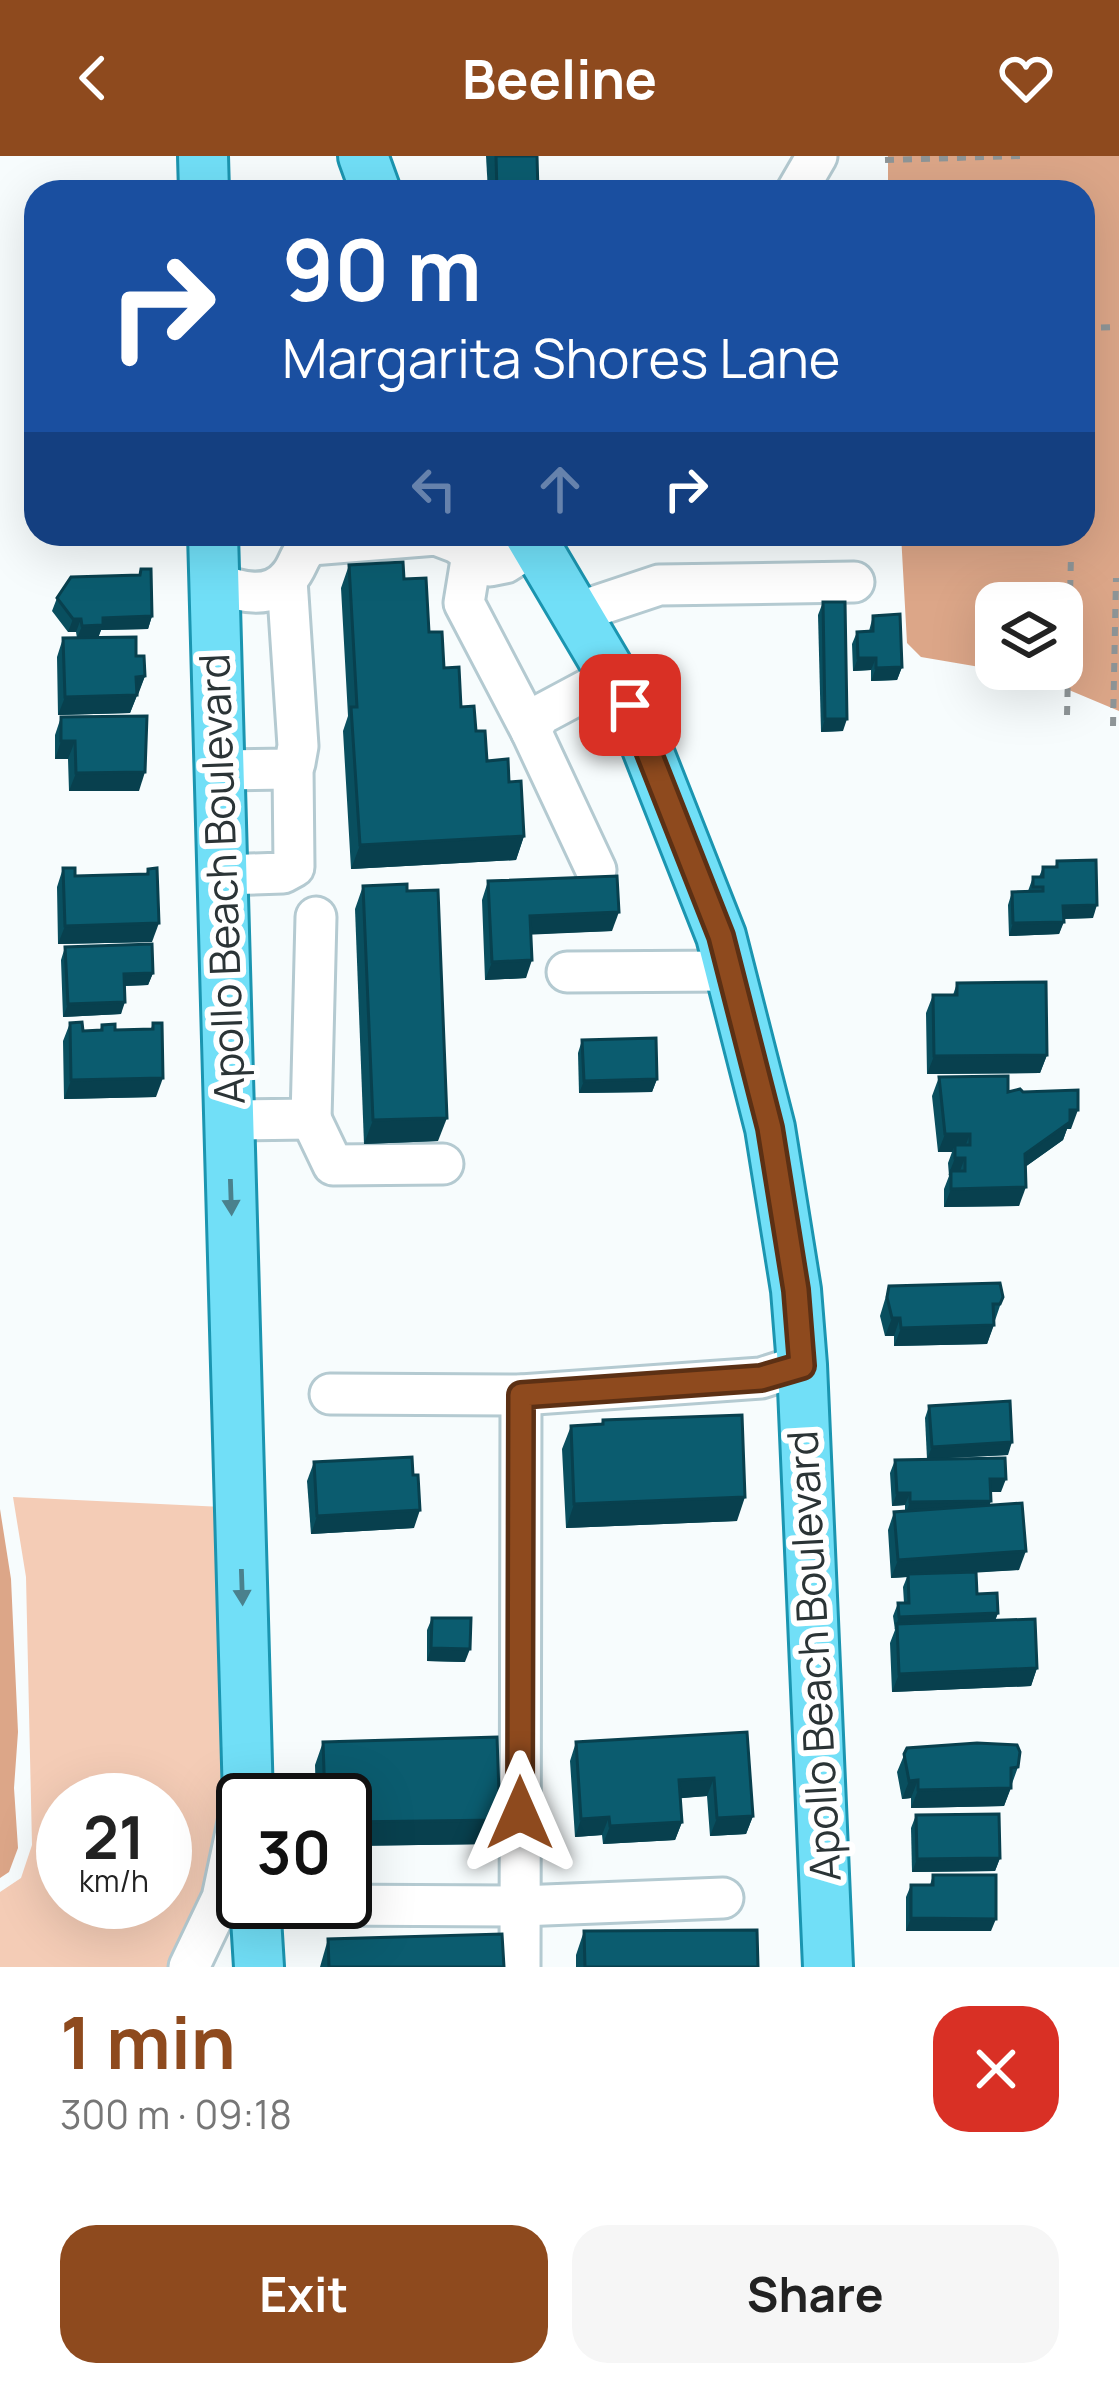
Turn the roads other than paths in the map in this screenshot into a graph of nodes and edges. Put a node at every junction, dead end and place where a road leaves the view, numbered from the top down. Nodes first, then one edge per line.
1 (213, 546) edge
2 (310, 546) edge
3 (456, 546) edge
4 (523, 546) edge
5 (536, 546) edge
6 (472, 554) junction
7 (287, 580) junction
8 (214, 582) junction
9 (854, 582) dead end
10 (575, 613) junction
11 (613, 676) junction
12 (531, 731) junction
13 (293, 767) junction
14 (220, 770) junction
15 (596, 870) dead end
16 (222, 875) junction
17 (316, 916) dead end
18 (730, 971) junction
19 (567, 972) dead end
20 (311, 1119) junction
21 (229, 1120) junction
22 (442, 1164) dead end
23 (802, 1366) junction
24 (331, 1394) dead end
25 (521, 1395) junction
26 (248, 1773) edge
27 (723, 1898) dead end
28 (372, 1905) edge
29 (520, 1906) junction
30 (216, 1911) edge
31 (257, 1929) edge
32 (189, 1967) edge
33 (259, 1967) edge
34 (520, 1967) edge
35 (828, 1967) edge

1 - 8 main road, Apollo Beach Boulevard
2 - 7 street
3 - 6 street
4 - 6 street
5 - 10 main road, Apollo Beach Boulevard
6 - 12 street
7 - 8 street
7 - 13 street
8 - 14 main road, Apollo Beach Boulevard
9 - 10 street
10 - 11 main road, Apollo Beach Boulevard
11 - 12 street
11 - 18 main road, Apollo Beach Boulevard
12 - 15 street
13 - 14 street
13 - 16 street
14 - 16 main road, Apollo Beach Boulevard
16 - 21 main road, Apollo Beach Boulevard
17 - 20 street
18 - 19 street
18 - 23 main road, Apollo Beach Boulevard
20 - 21 street
20 - 22 street
21 -> 26 main road, Apollo Beach Boulevard
23 - 25 street
23 - 35 main road, Apollo Beach Boulevard
24 - 25 street
25 - 29 street
27 - 29 street
28 - 29 street
29 - 34 street
30 - 32 street
31 - 33 main road

